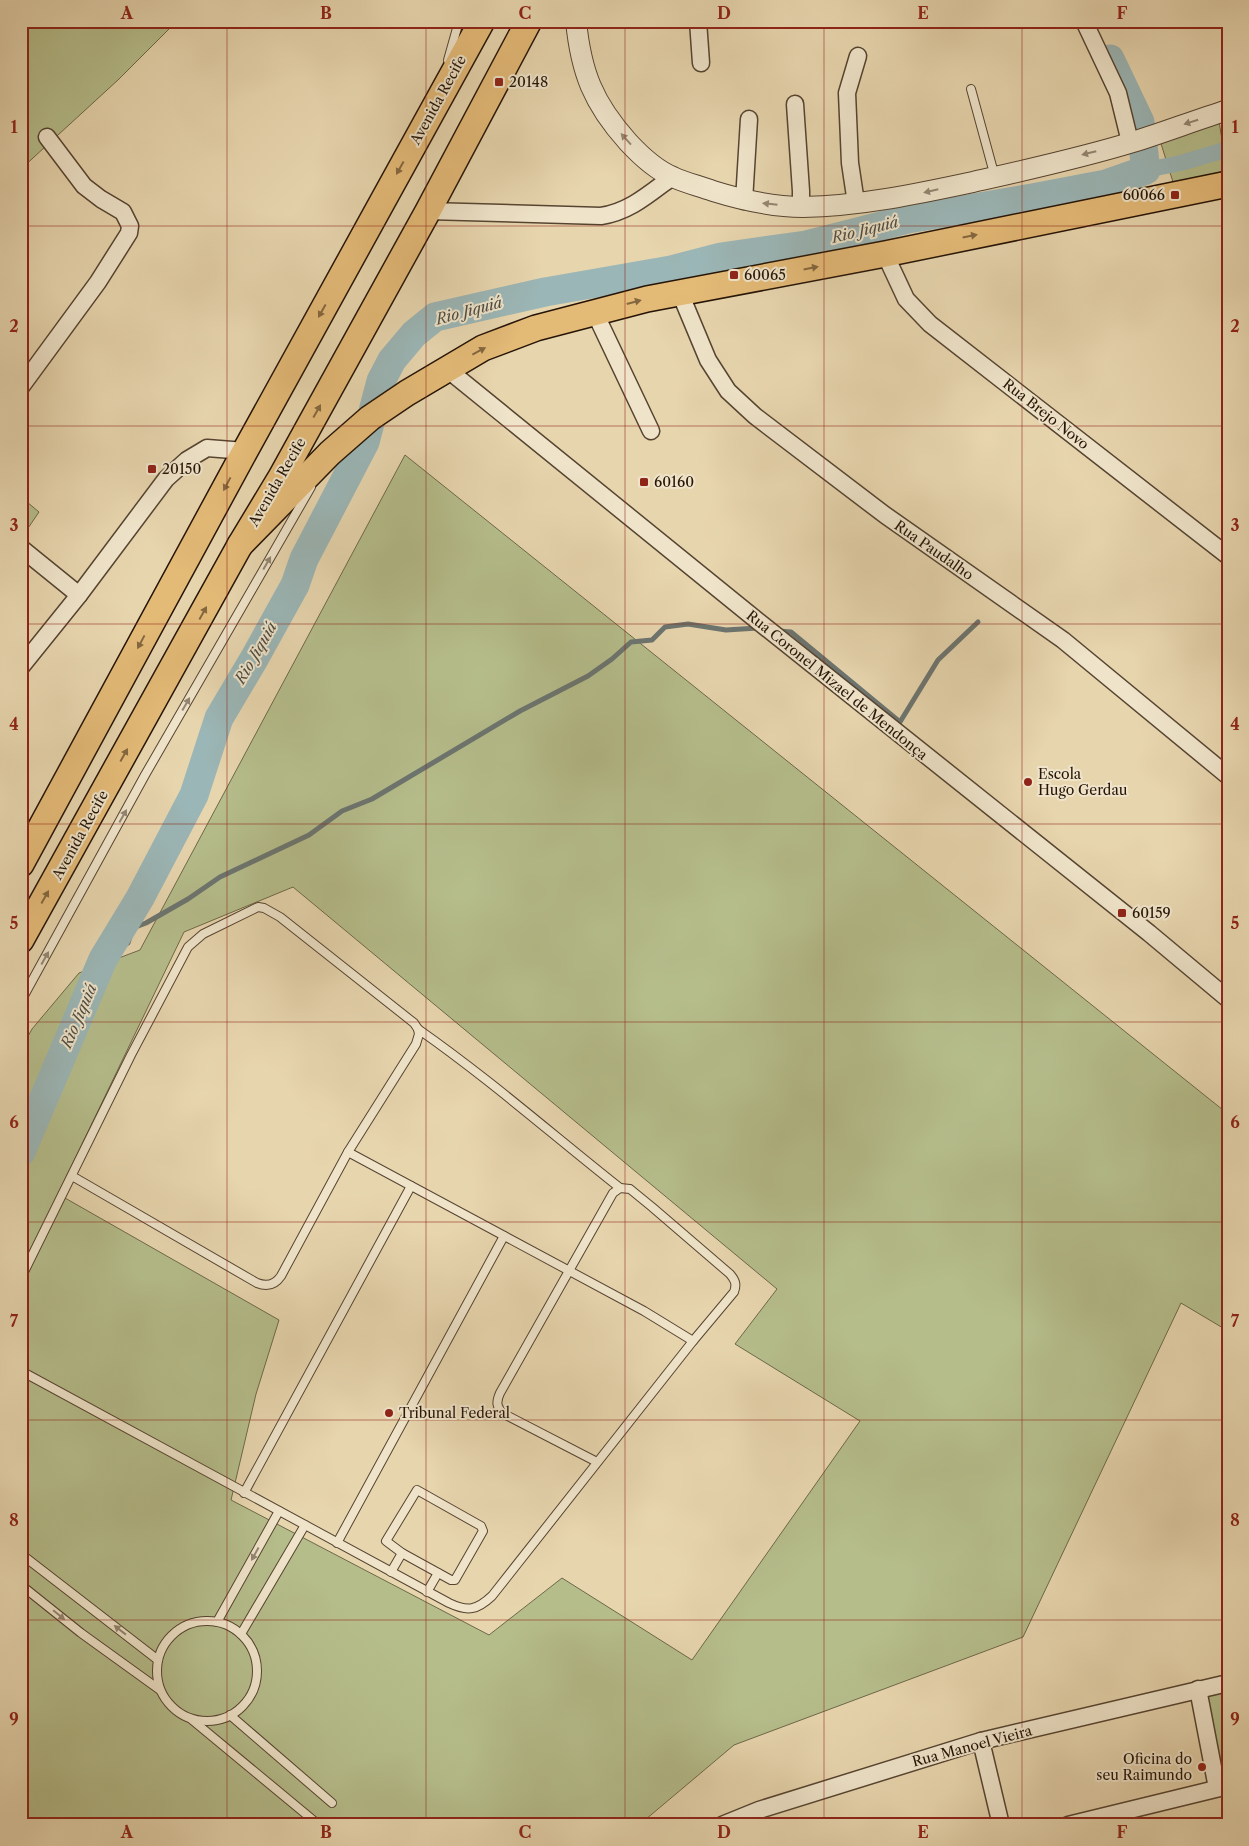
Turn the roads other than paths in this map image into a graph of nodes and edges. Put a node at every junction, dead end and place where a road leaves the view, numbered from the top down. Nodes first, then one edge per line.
1 (459, 21) edge
2 (470, 21) edge
3 (482, 21) edge
4 (530, 21) edge
5 (576, 21) edge
6 (698, 21) edge
7 (1084, 21) edge
8 (858, 56) dead end
9 (701, 63) dead end
10 (448, 81) junction
11 (971, 89) dead end
12 (795, 104) dead end
13 (432, 110) junction
14 (1228, 110) edge
15 (749, 119) dead end
16 (47, 137) dead end
17 (1140, 139) junction
18 (672, 177) junction
19 (995, 177) junction
20 (1228, 184) edge
21 (744, 201) junction
22 (856, 203) junction
23 (801, 207) junction
24 (428, 211) junction
25 (885, 254) junction
26 (680, 293) junction
27 (595, 313) junction
28 (447, 369) junction
29 (21, 387) edge
30 (651, 431) dead end
31 (245, 451) junction
32 (330, 453) junction
33 (240, 545) junction
34 (21, 548) edge
35 (1228, 556) edge
36 (79, 596) junction
37 (21, 667) edge
38 (1228, 776) edge
39 (21, 864) edge
40 (21, 940) edge
41 (1228, 999) edge
42 (21, 1001) edge
43 (418, 1029) junction
44 (348, 1152) junction
45 (72, 1176) junction
46 (411, 1186) junction
47 (620, 1188) junction
48 (504, 1236) junction
49 (568, 1270) junction
50 (21, 1278) edge
51 (693, 1340) junction
52 (21, 1371) edge
53 (597, 1462) junction
54 (244, 1493) junction
55 (279, 1511) junction
56 (305, 1525) junction
57 (337, 1543) junction
58 (402, 1553) junction
59 (21, 1554) edge
60 (391, 1572) junction
61 (438, 1573) junction
62 (21, 1585) edge
63 (427, 1592) junction
64 (217, 1622) junction
65 (241, 1634) junction
66 (158, 1660) junction
67 (1228, 1683) edge
68 (1198, 1689) junction
69 (160, 1690) junction
70 (230, 1715) junction
71 (190, 1718) junction
72 (981, 1741) junction
73 (1222, 1787) edge
74 (332, 1803) dead end
75 (319, 1825) edge
76 (722, 1825) edge
77 (1001, 1825) edge
78 (1068, 1825) edge

1 - 13 lane
2 - 10 main road
3 - 10 main road, Avenida Recife
4 - 24 main road, Avenida Recife
18 -> 5 street
6 - 9 street
7 - 17 street
8 - 22 street
10 - 13 main road, Avenida Recife
11 - 19 lane
12 - 23 street
13 -> 31 main road, Avenida Recife
14 -> 17 street
15 - 21 street
16 - 29 street
17 -> 19 street
18 - 21 street
18 - 24 street
19 -> 22 street
25 -> 20 main road
23 -> 21 street
22 - 23 street
33 -> 24 main road, Avenida Recife
26 -> 25 main road
25 - 35 street, Rua Brejo Novo
27 -> 26 main road
26 - 38 street, Rua Paudalho
28 -> 27 main road
27 - 30 street
28 - 32 main road
28 - 41 street, Rua Coronel Mizael de Mendonça
31 - 36 street
31 -> 39 main road, Avenida Recife
32 - 33 main road
42 -> 32 lane
40 -> 33 main road, Avenida Recife
34 - 36 street
36 - 37 street
43 - 44 lane
43 - 45 lane
43 - 47 lane
44 - 45 lane
44 - 46 lane
45 - 50 lane
46 - 48 lane
46 - 54 lane
47 - 49 lane
47 - 51 lane
48 - 49 lane
48 - 57 lane
49 - 51 lane
49 - 53 lane
51 - 53 lane
52 - 54 lane
53 - 63 lane
54 - 55 lane
55 - 56 lane
55 -> 64 lane
56 - 57 lane
56 - 65 lane
57 - 60 lane
58 - 60 lane
58 - 61 lane
58 - 61 lane
66 -> 59 lane
60 - 63 lane
61 - 63 lane
62 -> 69 lane
64 - 65 lane
64 - 66 lane
65 - 70 lane
66 - 69 lane
67 - 68 street, Rua Manoel Vieira
68 - 72 street, Rua Manoel Vieira
68 - 73 street
69 - 71 lane
70 - 71 lane
70 - 74 lane
71 - 75 lane
72 - 76 street, Rua Manoel Vieira
72 - 77 street
73 - 78 street

